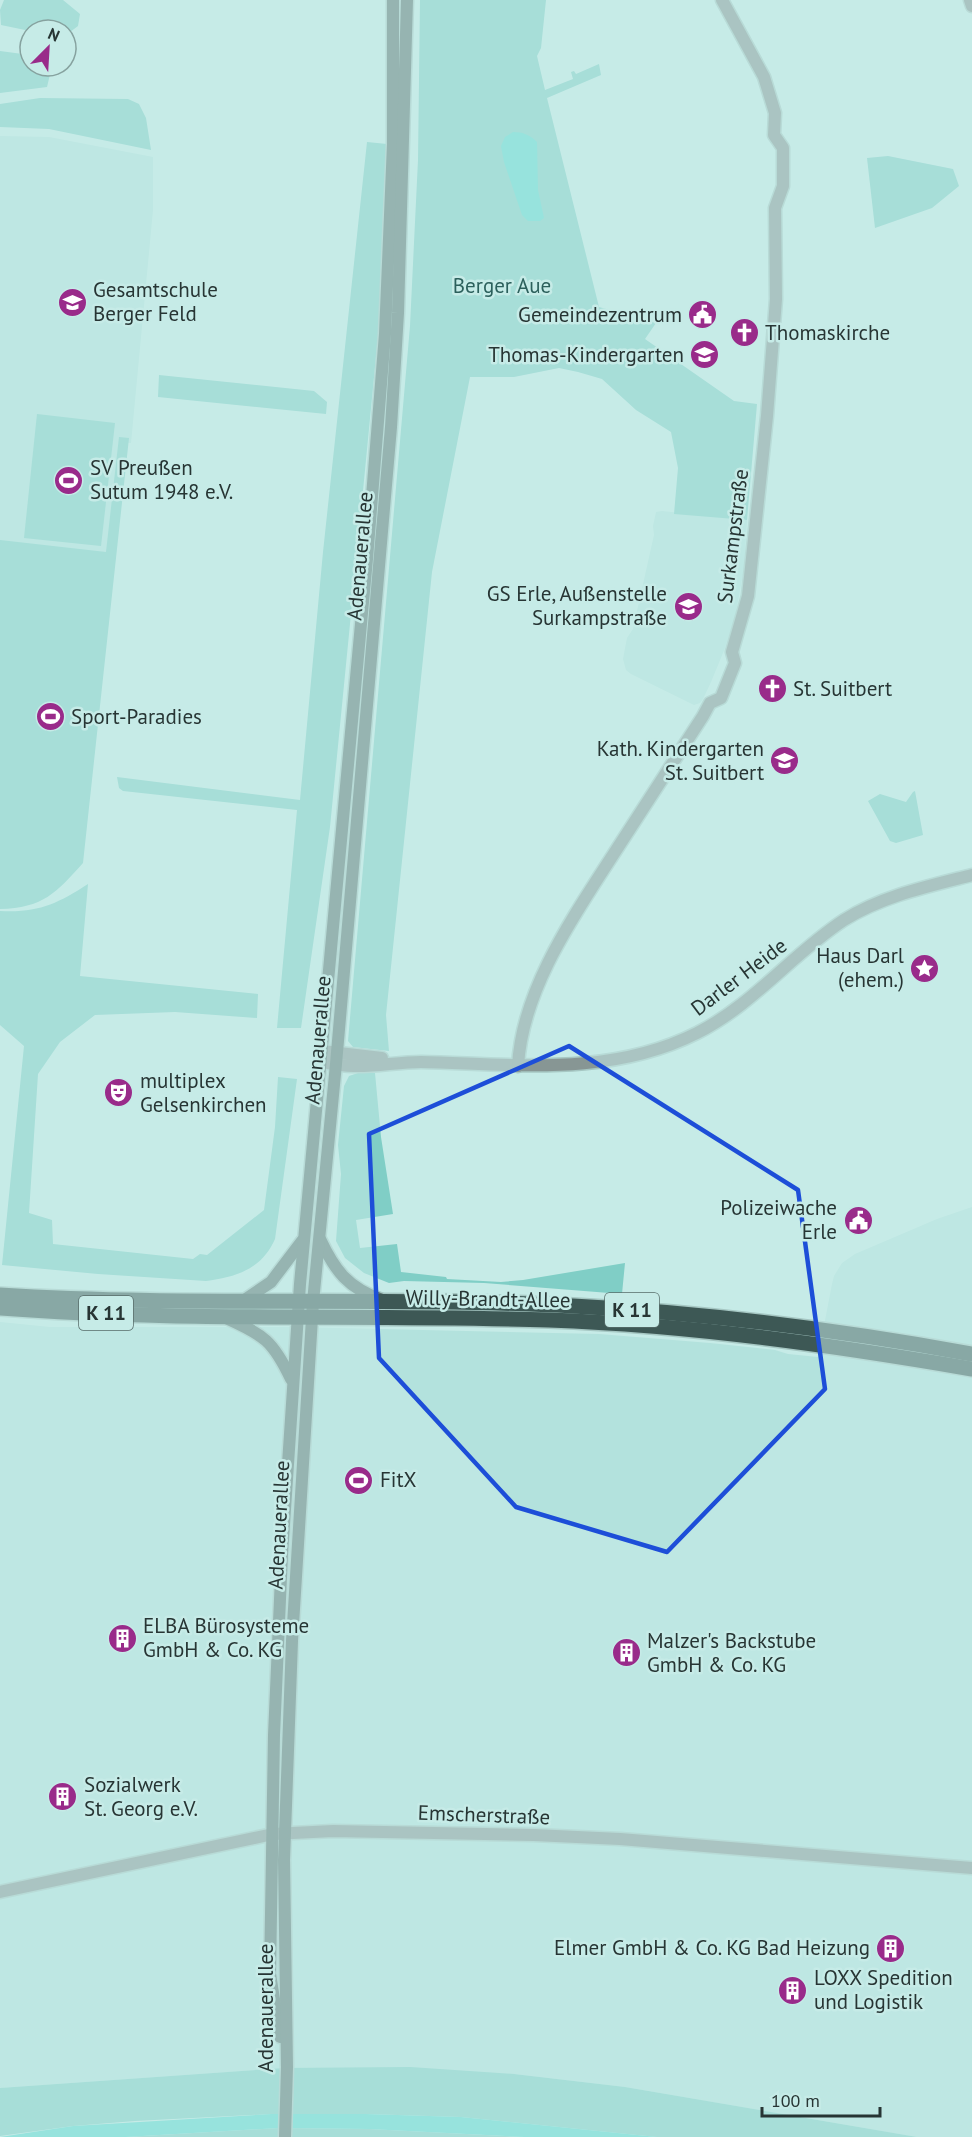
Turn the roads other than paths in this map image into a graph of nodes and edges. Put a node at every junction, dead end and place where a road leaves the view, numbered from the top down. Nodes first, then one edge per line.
1 (393, 0) edge
2 (407, 0) edge
3 (722, 0) edge
4 (970, 0) edge
5 (972, 6) edge
6 (972, 875) edge
7 (322, 1057) junction
8 (336, 1058) junction
9 (518, 1066) junction
10 (304, 1237) junction
11 (320, 1238) junction
12 (0, 1295) edge
13 (243, 1301) junction
14 (386, 1302) junction
15 (0, 1308) edge
16 (305, 1310) junction
17 (222, 1316) junction
18 (972, 1354) edge
19 (972, 1369) edge
20 (293, 1382) junction
21 (279, 1834) junction
22 (972, 1868) edge
23 (0, 1892) edge
24 (285, 2137) edge

1 - 7 main road, Adenauerallee
2 - 8 main road, Adenauerallee
3 - 9 street, Surkampstraße
4 - 5 street
6 - 9 street, Darler Heide
7 - 8 street, Darler Heide
7 - 10 main road, Adenauerallee
8 - 9 street, Darler Heide
8 - 11 main road, Adenauerallee
10 - 13 main road
10 - 16 main road, Adenauerallee
11 - 14 main road
11 - 16 main road, Adenauerallee
12 - 13 main road, Willy-Brandt-Allee / K 11
13 - 16 main road, Willy-Brandt-Allee / K 11
14 - 16 main road, Willy-Brandt-Allee / K 11
14 - 18 main road, Willy-Brandt-Allee / K 11
15 - 17 main road, Willy-Brandt-Allee / K 11
16 - 17 main road, Willy-Brandt-Allee / K 11
16 - 19 main road, Willy-Brandt-Allee / K 11
16 - 20 main road, Adenauerallee
16 - 21 main road, Adenauerallee
17 - 20 main road
20 - 21 main road, Adenauerallee
21 - 22 street, Emscherstraße
21 - 23 street, Emscherstraße
21 - 24 main road, Adenauerallee

